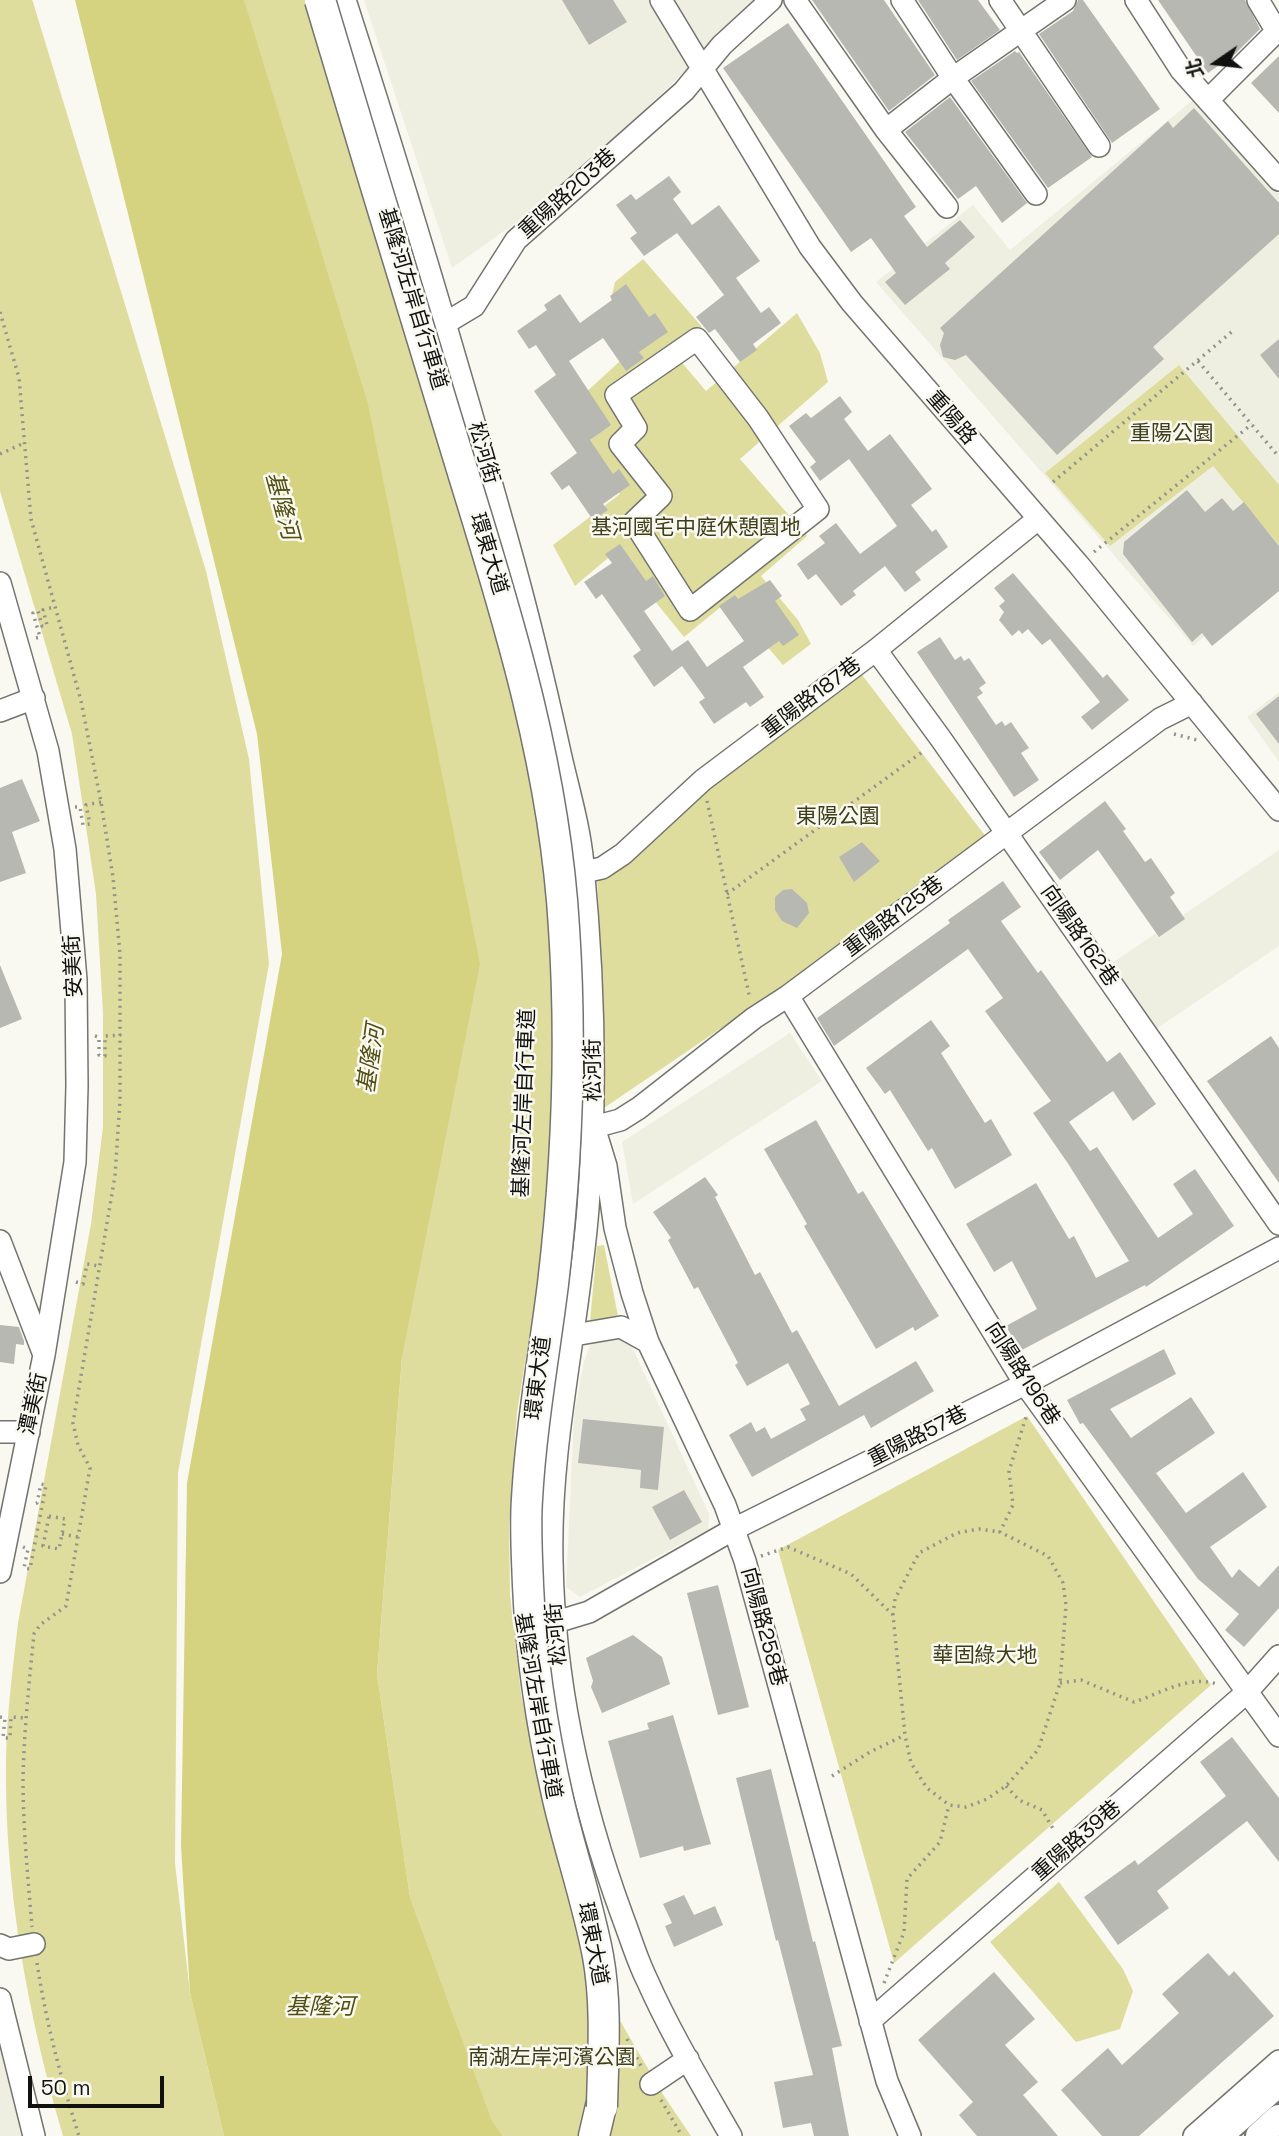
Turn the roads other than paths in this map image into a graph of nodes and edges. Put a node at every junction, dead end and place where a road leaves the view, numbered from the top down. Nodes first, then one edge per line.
1 (321, 0) edge
2 (345, 0) edge
3 (661, 0) edge
4 (771, 0) edge
5 (795, 0) edge
6 (902, 0) edge
7 (1000, 0) edge
8 (1065, 0) edge
9 (1136, 0) edge
10 (1258, 0) edge
11 (1278, 29) edge
12 (1020, 31) junction
13 (701, 70) junction
14 (953, 78) junction
15 (1208, 100) junction
16 (886, 130) junction
17 (1099, 146) dead end
18 (1279, 180) edge
19 (1036, 194) dead end
20 (947, 207) dead end
21 (444, 324) junction
22 (741, 398) joint
23 (1038, 519) junction
24 (0, 583) edge
25 (876, 650) junction
26 (34, 698) junction
27 (1192, 703) junction
28 (0, 711) edge
29 (1279, 810) edge
30 (1006, 833) junction
31 (584, 872) junction
32 (788, 996) junction
33 (594, 1127) junction
34 (1279, 1224) edge
35 (0, 1241) edge
36 (1279, 1248) edge
37 (574, 1335) junction
38 (648, 1342) junction
39 (44, 1355) junction
40 (1025, 1384) junction
41 (0, 1432) edge
42 (29, 1432) junction
43 (734, 1529) junction
44 (0, 1572) edge
45 (556, 1622) junction
46 (1279, 1656) edge
47 (1246, 1693) junction
48 (1279, 1736) edge
49 (34, 1944) road end
50 (0, 1945) edge
51 (0, 1999) edge
52 (870, 2021) junction
53 (688, 2059) junction
54 (1279, 2061) edge
55 (1279, 2083) edge
56 (651, 2084) road end
57 (1279, 2118) edge
58 (34, 2136) edge
59 (594, 2136) edge
60 (731, 2136) edge
61 (910, 2136) edge
62 (1194, 2136) edge
63 (1219, 2136) edge
64 (1259, 2136) edge

1 - 59 highway, 環東大道, bridge
2 - 21 street, 松河街
3 - 13 street, 重陽路
4 - 13 street, 重陽路203巷
5 - 16 street
6 - 14 street
7 - 12 street
8 - 12 street
9 - 15 street
10 - 11 street
11 - 15 street
12 - 14 street
12 - 17 street
13 - 21 street, 重陽路203巷
13 - 23 street, 重陽路
14 - 16 street
14 - 19 street
15 - 18 street
16 - 20 street
21 - 31 street, 松河街
22 - 22 street
23 - 25 street, 重陽路187巷
23 - 27 street, 重陽路
24 - 26 street, 安美街
25 - 30 street, 向陽路162巷
25 - 31 street, 重陽路187巷
26 - 28 street
26 - 39 street, 安美街
27 - 29 street, 重陽路
27 - 30 street, 重陽路125巷
30 - 32 street, 重陽路125巷
30 - 34 street, 向陽路162巷
31 - 33 street, 松河街
32 - 33 street, 重陽路125巷
32 - 40 street, 向陽路196巷
33 - 37 street, 松河街
33 - 38 street, 向陽路258巷
35 - 39 street, 潭美街
36 - 40 street, 重陽路57巷
37 - 38 street
37 - 45 street, 松河街
38 - 43 street, 向陽路258巷
39 - 42 street, 潭美街
40 - 43 street, 重陽路57巷
40 - 47 street, 向陽路196巷
41 - 42 street
42 - 44 street, 潭美街
43 - 45 street, 重陽路57巷
43 - 52 street, 向陽路258巷
45 - 53 street, 松河街
46 - 47 street, 重陽路39巷
47 - 48 street, 向陽路196巷
47 - 52 street, 重陽路39巷
49 - 50 street
51 - 58 street
52 - 61 street, 向陽路258巷
53 - 56 street
53 - 60 street, 松河街
54 - 62 street
55 - 63 main road
57 - 64 main road

